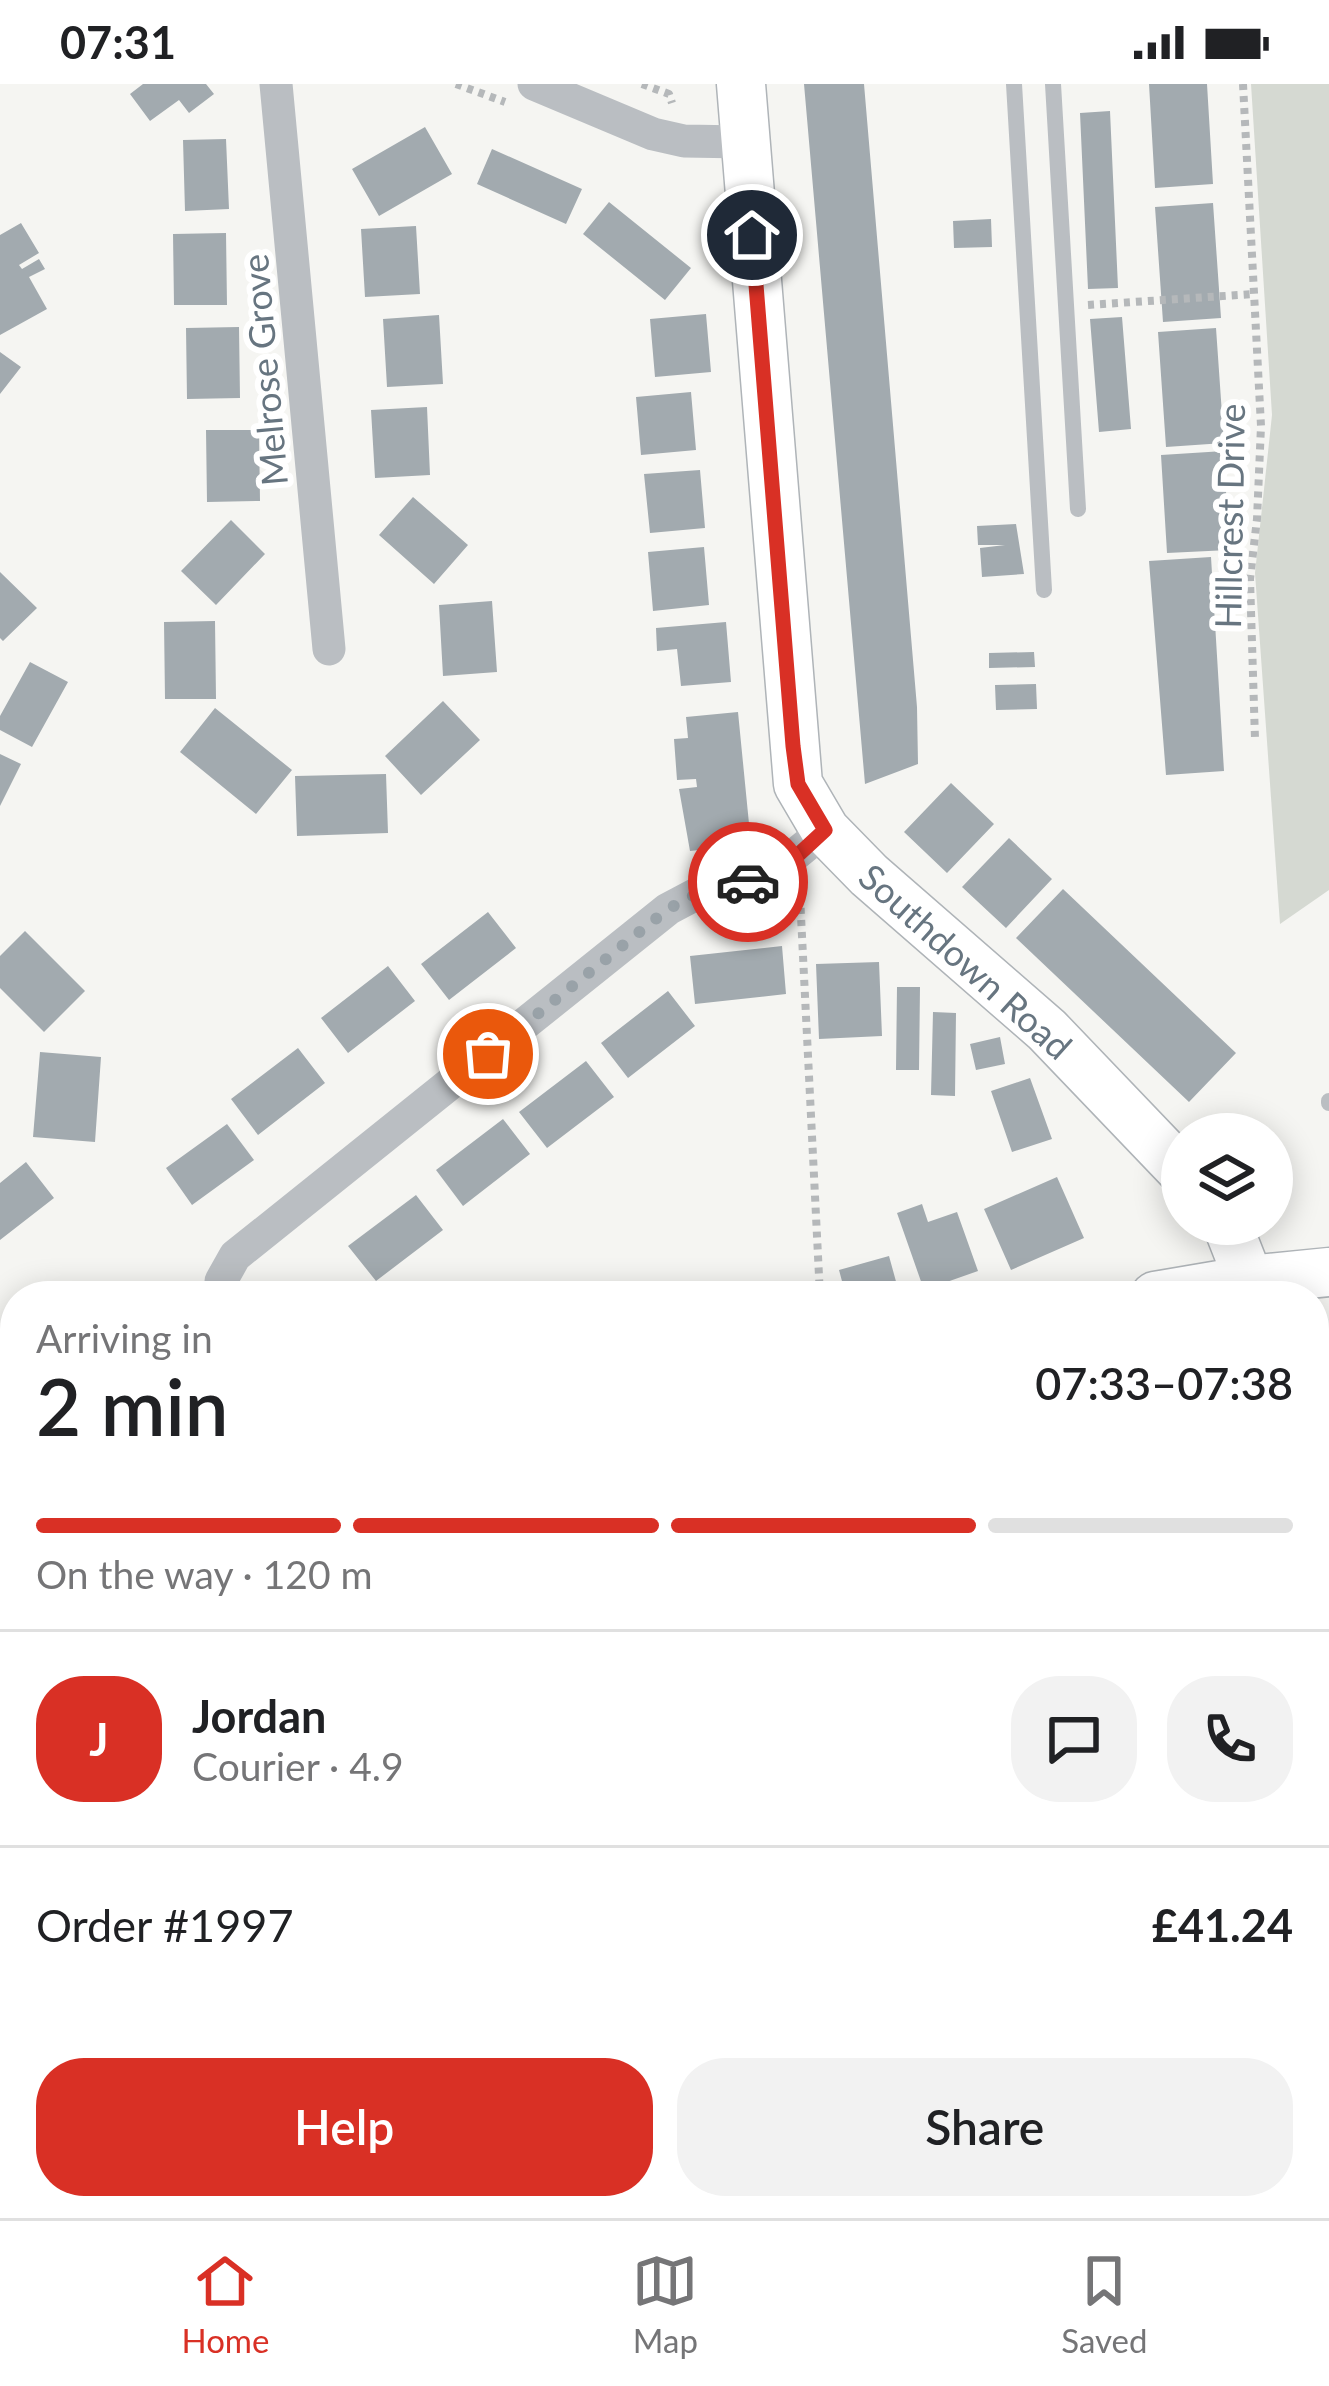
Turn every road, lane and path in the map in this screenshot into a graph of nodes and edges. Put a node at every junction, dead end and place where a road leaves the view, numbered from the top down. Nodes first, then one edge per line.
1 (276, 84) edge
2 (534, 84) edge
3 (741, 84) edge
4 (1014, 84) edge
5 (1053, 84) edge
6 (1243, 84) edge
7 (744, 142) junction
8 (1254, 293) junction
9 (1124, 302) dead end
10 (1078, 508) dead end
11 (1044, 590) dead end
12 (329, 649) dead end
13 (1256, 740) dead end
14 (811, 843) junction
15 (1161, 1149) edge
16 (1235, 1245) edge
17 (1329, 1272) edge
18 (1249, 1280) junction
19 (221, 1281) edge
20 (820, 1281) edge
21 (1243, 1281) edge

1 - 12 street, Melrose Grove
2 - 7 street
3 - 7 street, Southdown Road
4 - 11 lane
5 - 10 lane
6 - 8 path, Hillcrest Drive
7 - 14 street, Southdown Road
8 - 9 path
8 - 13 path, Hillcrest Drive
14 - 15 street, Southdown Road
14 - 19 street
14 - 20 path
16 - 18 street
17 - 18 street
18 - 21 street

